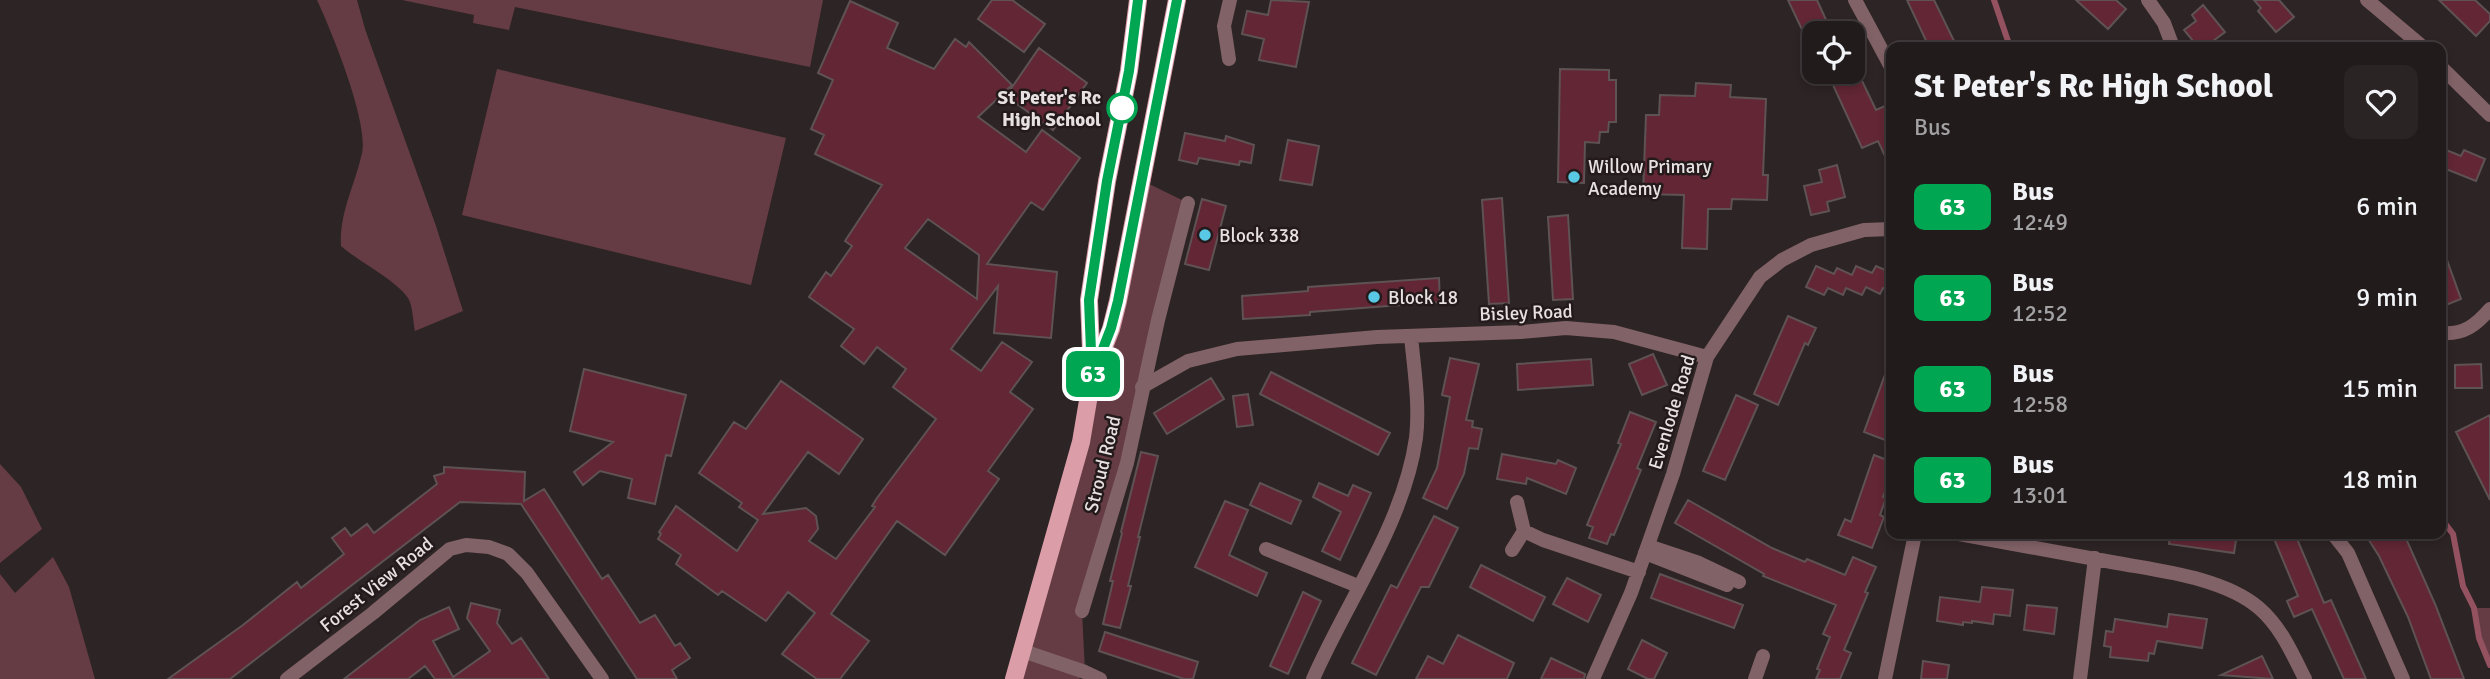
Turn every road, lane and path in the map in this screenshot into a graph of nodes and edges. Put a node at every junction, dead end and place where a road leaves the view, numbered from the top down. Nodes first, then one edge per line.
1 (1138, 0) edge
2 (1177, 0) edge
3 (1230, 0) edge
4 (1855, 0) edge
5 (2148, 0) edge
6 (2367, 0) edge
7 (2171, 42) edge
8 (2417, 42) edge
9 (1886, 58) edge
10 (1229, 59) dead end
11 (2446, 72) edge
12 (2490, 115) edge
13 (1188, 203) dead end
14 (1886, 229) edge
15 (2490, 309) edge
16 (2446, 333) edge
17 (1411, 336) junction
18 (1707, 357) junction
19 (1092, 377) junction
20 (1142, 387) junction
21 (1517, 502) dead end
22 (1524, 531) junction
23 (1914, 539) edge
24 (1987, 539) edge
25 (2337, 539) edge
26 (1266, 549) dead end
27 (1646, 549) junction
28 (1513, 550) dead end
29 (2095, 558) junction
30 (1639, 572) junction
31 (1733, 583) dead end
32 (1358, 586) junction
33 (1082, 611) dead end
34 (1023, 651) junction
35 (1763, 656) dead end
36 (287, 679) edge
37 (602, 679) edge
38 (1014, 679) edge
39 (1100, 679) edge
40 (1313, 679) edge
41 (1593, 679) edge
42 (1755, 679) edge
43 (1885, 679) edge
44 (2080, 679) edge
45 (2305, 679) edge
46 (2403, 679) edge

1 - 19 main road, Stroud Road
2 - 19 main road, Stroud Road
3 - 10 street
4 - 9 street
5 - 7 street
6 - 8 street
11 - 12 street
13 - 20 street, Stroud Road
14 - 18 street, Evenlode Road
15 - 16 street
17 - 18 street, Bisley Road
17 - 20 street, Bisley Road
17 - 32 street
18 - 27 street, Evenlode Road
19 - 34 main road, Stroud Road
20 - 33 street, Stroud Road
21 - 22 street
22 - 28 street
22 - 30 street
23 - 43 street
24 - 29 street
25 - 46 street
26 - 32 street
27 - 30 street, Evenlode Road
27 - 31 street
29 - 44 street
29 - 45 street
30 - 41 street, Evenlode Road
32 - 40 street
34 - 38 main road, Stroud Road
34 - 39 street
35 - 42 street
36 - 37 street, Forest View Road

